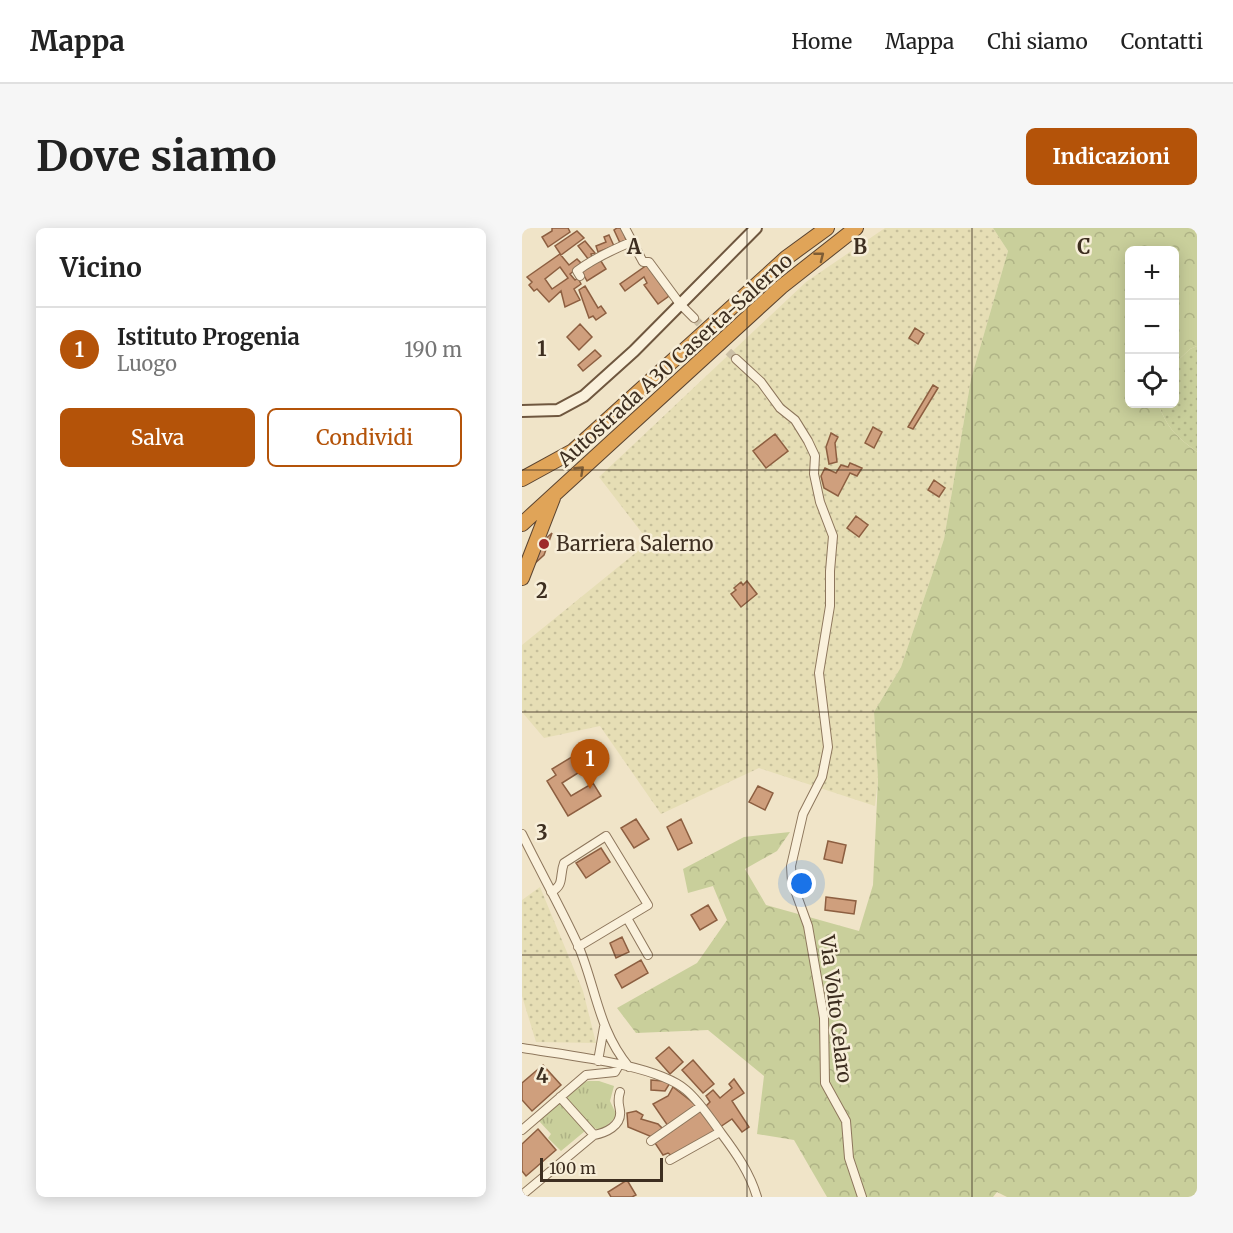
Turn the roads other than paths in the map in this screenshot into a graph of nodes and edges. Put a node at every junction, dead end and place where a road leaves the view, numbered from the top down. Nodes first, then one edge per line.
1 (625, 228) edge
2 (756, 228) edge
3 (827, 228) edge
4 (856, 228) edge
5 (632, 243) junction
6 (580, 276) dead end
7 (680, 304) junction
8 (694, 318) tunnel mouth
9 (736, 359) tunnel mouth
10 (522, 411) edge
11 (522, 479) edge
12 (554, 494) junction
13 (522, 524) edge
14 (522, 578) edge
15 (522, 834) edge
16 (551, 892) junction
17 (627, 918) junction
18 (579, 947) junction
19 (648, 955) dead end
20 (604, 1026) junction
21 (522, 1048) edge
22 (598, 1061) junction
23 (619, 1065) junction
24 (629, 1067) junction
25 (620, 1092) dead end
26 (560, 1097) junction
27 (701, 1106) junction
28 (522, 1130) edge
29 (720, 1132) junction
30 (594, 1135) junction
31 (651, 1141) dead end
32 (670, 1160) dead end
33 (522, 1195) edge
34 (757, 1197) edge
35 (862, 1197) edge

1 - 5 street
2 - 7 main road
3 - 11 highway, Autostrada A30 Caserta-Salerno
12 -> 4 highway, Autostrada A30 Caserta-Salerno
5 - 6 street
5 - 7 street
7 - 8 street
7 - 10 main road
9 - 35 street, Via Volto Celaro
12 - 13 highway, Autostrada A30 Caserta-Salerno
12 - 14 highway
15 - 16 street
16 - 17 street
16 - 18 street
17 - 18 street
17 - 19 street
18 - 20 street
20 - 22 street
20 - 24 street
21 - 22 street
22 - 23 street
23 - 24 street
23 - 26 street
24 - 27 street
25 - 30 street
26 - 28 street
26 - 30 street
27 - 29 street
27 - 31 street
29 - 32 street
29 - 34 street
30 - 33 street

